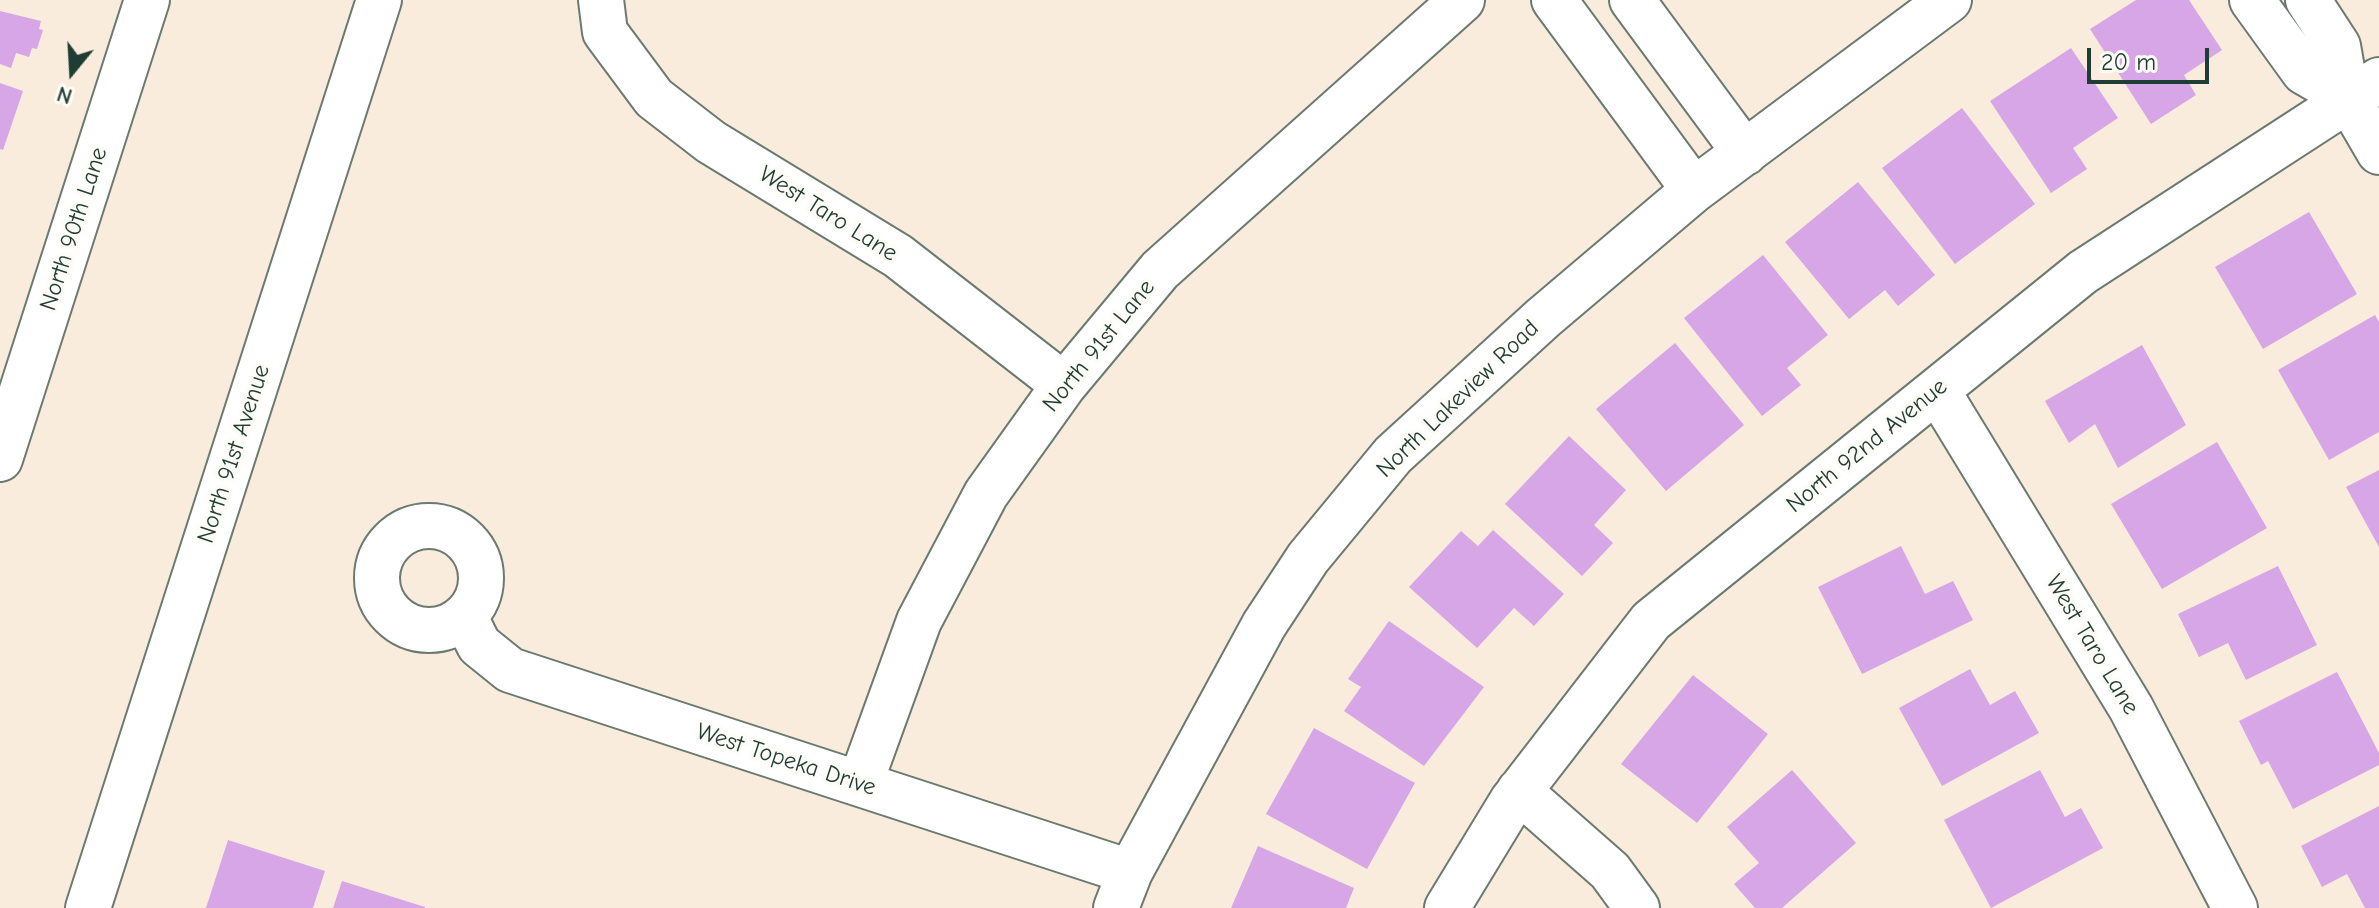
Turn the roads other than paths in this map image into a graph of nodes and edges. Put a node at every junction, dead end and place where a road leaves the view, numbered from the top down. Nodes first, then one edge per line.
1 (147, 0) edge
2 (379, 0) edge
3 (1462, 0) edge
4 (1554, 0) edge
5 (1632, 0) edge
6 (1949, 0) edge
7 (2252, 0) edge
8 (2308, 0) edge
9 (603, 16) edge
10 (2363, 89) edge
11 (2379, 152) edge
12 (1745, 153) junction
13 (1694, 190) junction
14 (1064, 385) junction
15 (1937, 390) junction
16 (0, 459) edge
17 (465, 617) dead end
18 (860, 784) junction
19 (1519, 791) junction
20 (1123, 890) edge
21 (88, 908) edge
22 (1447, 908) edge
23 (1637, 908) edge
24 (2235, 908) edge

1 - 16 street, North 90th Lane
2 - 21 street, North 91st Avenue
3 - 14 street, North 91st Lane
4 - 13 street
5 - 12 street
6 - 12 street, North Lakeview Road
7 - 10 street
8 - 10 street
9 - 14 street, West Taro Lane
10 - 11 street
10 - 15 street, North 92nd Avenue
12 - 13 street, North Lakeview Road
13 - 20 street, North Lakeview Road
14 - 18 street, North 91st Lane
15 - 19 street, North 92nd Avenue
15 - 24 street, West Taro Lane
17 - 18 street, West Topeka Drive
18 - 20 street, West Topeka Drive
19 - 22 street, North 92nd Avenue
19 - 23 street

